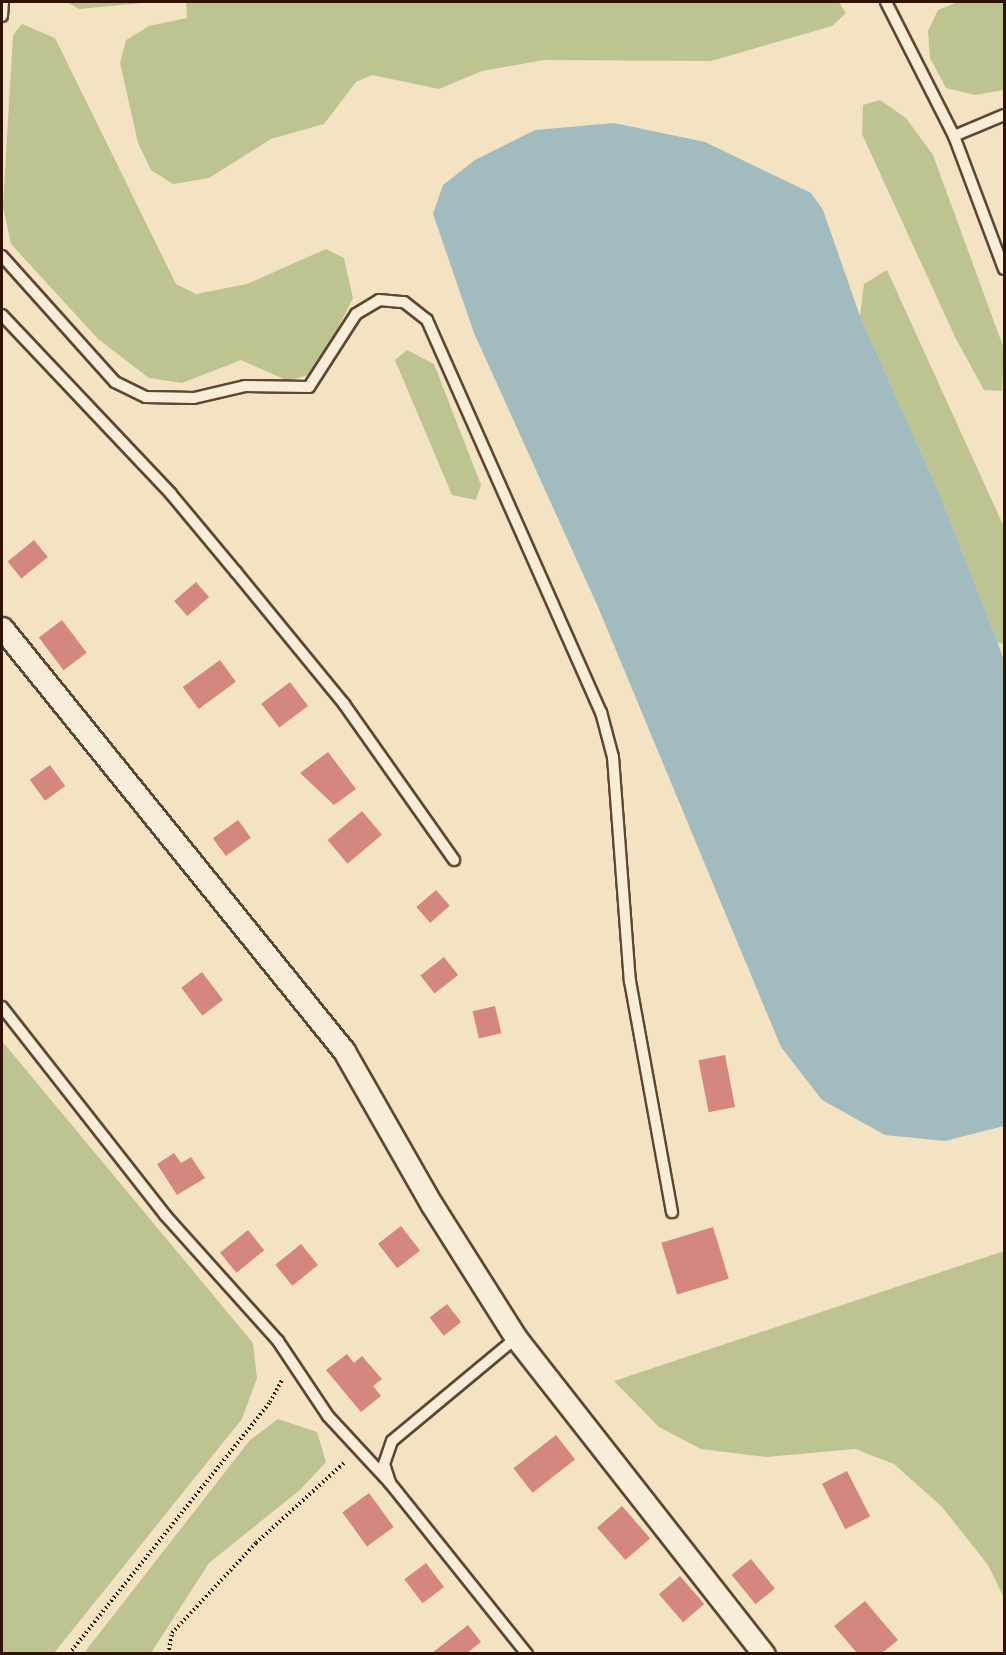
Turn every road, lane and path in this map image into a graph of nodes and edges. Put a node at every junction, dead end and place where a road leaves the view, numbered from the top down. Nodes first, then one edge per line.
1 (3, 2) edge
2 (887, 2) edge
3 (2, 16) edge
4 (1005, 115) edge
5 (954, 136) junction
6 (2, 256) edge
7 (1005, 269) edge
8 (2, 315) edge
9 (2, 628) edge
10 (454, 860) dead end
11 (2, 1007) edge
12 (672, 1212) dead end
13 (516, 1338) junction
14 (293, 1364) junction
15 (359, 1449) junction
16 (390, 1483) junction
17 (69, 1653) edge
18 (168, 1653) edge
19 (527, 1653) edge
20 (764, 1653) edge

1 - 3 lane
2 - 5 lane
4 - 5 lane
5 - 7 lane
6 - 12 lane
8 - 10 lane
9 - 13 street
11 - 14 lane
13 - 16 lane
13 - 20 street
14 - 15 lane
14 - 17 path
15 - 16 lane
15 - 18 path
16 - 19 lane

